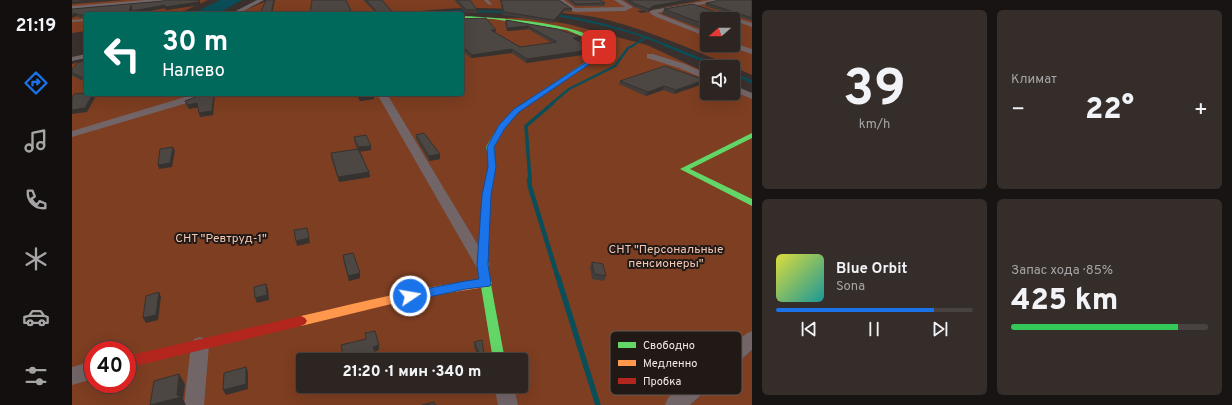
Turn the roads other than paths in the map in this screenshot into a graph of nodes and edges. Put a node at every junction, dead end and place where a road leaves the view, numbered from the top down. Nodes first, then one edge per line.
1 (164, 0) edge
2 (262, 0) edge
3 (486, 0) edge
4 (560, 0) edge
5 (617, 0) edge
6 (721, 0) edge
7 (490, 4) dead end
8 (690, 5) junction
9 (72, 8) edge
10 (704, 10) edge
11 (237, 12) edge
12 (464, 17) edge
13 (84, 20) edge
14 (72, 21) edge
15 (740, 22) edge
16 (752, 26) edge
17 (700, 32) edge
18 (740, 48) edge
19 (752, 52) edge
20 (84, 56) edge
21 (650, 56) dead end
22 (72, 59) edge
23 (700, 74) edge
24 (740, 91) edge
25 (197, 96) edge
26 (383, 96) edge
27 (752, 96) edge
28 (72, 134) edge
29 (752, 135) edge
30 (752, 204) edge
31 (482, 265) junction
32 (486, 283) junction
33 (752, 339) edge
34 (200, 345) junction
35 (742, 348) edge
36 (498, 353) edge
37 (136, 360) edge
38 (84, 373) edge
39 (72, 376) edge
40 (505, 393) edge
41 (687, 395) edge
42 (194, 405) edge
43 (508, 405) edge
44 (675, 405) edge

1 - 9 street
2 - 11 street
3 - 7 lane
4 - 5 street
6 - 8 street
8 - 10 street
8 - 17 street
12 - 31 street
13 - 14 lane
15 - 16 street
18 - 19 street
20 - 22 street
21 - 23 street
24 - 27 street
25 - 28 street
26 - 31 street
29 - 30 street
31 - 32 street
32 - 34 street
32 - 36 street
33 - 35 street
34 - 37 street
34 - 42 street
38 - 39 street
40 - 43 street
41 - 44 street

